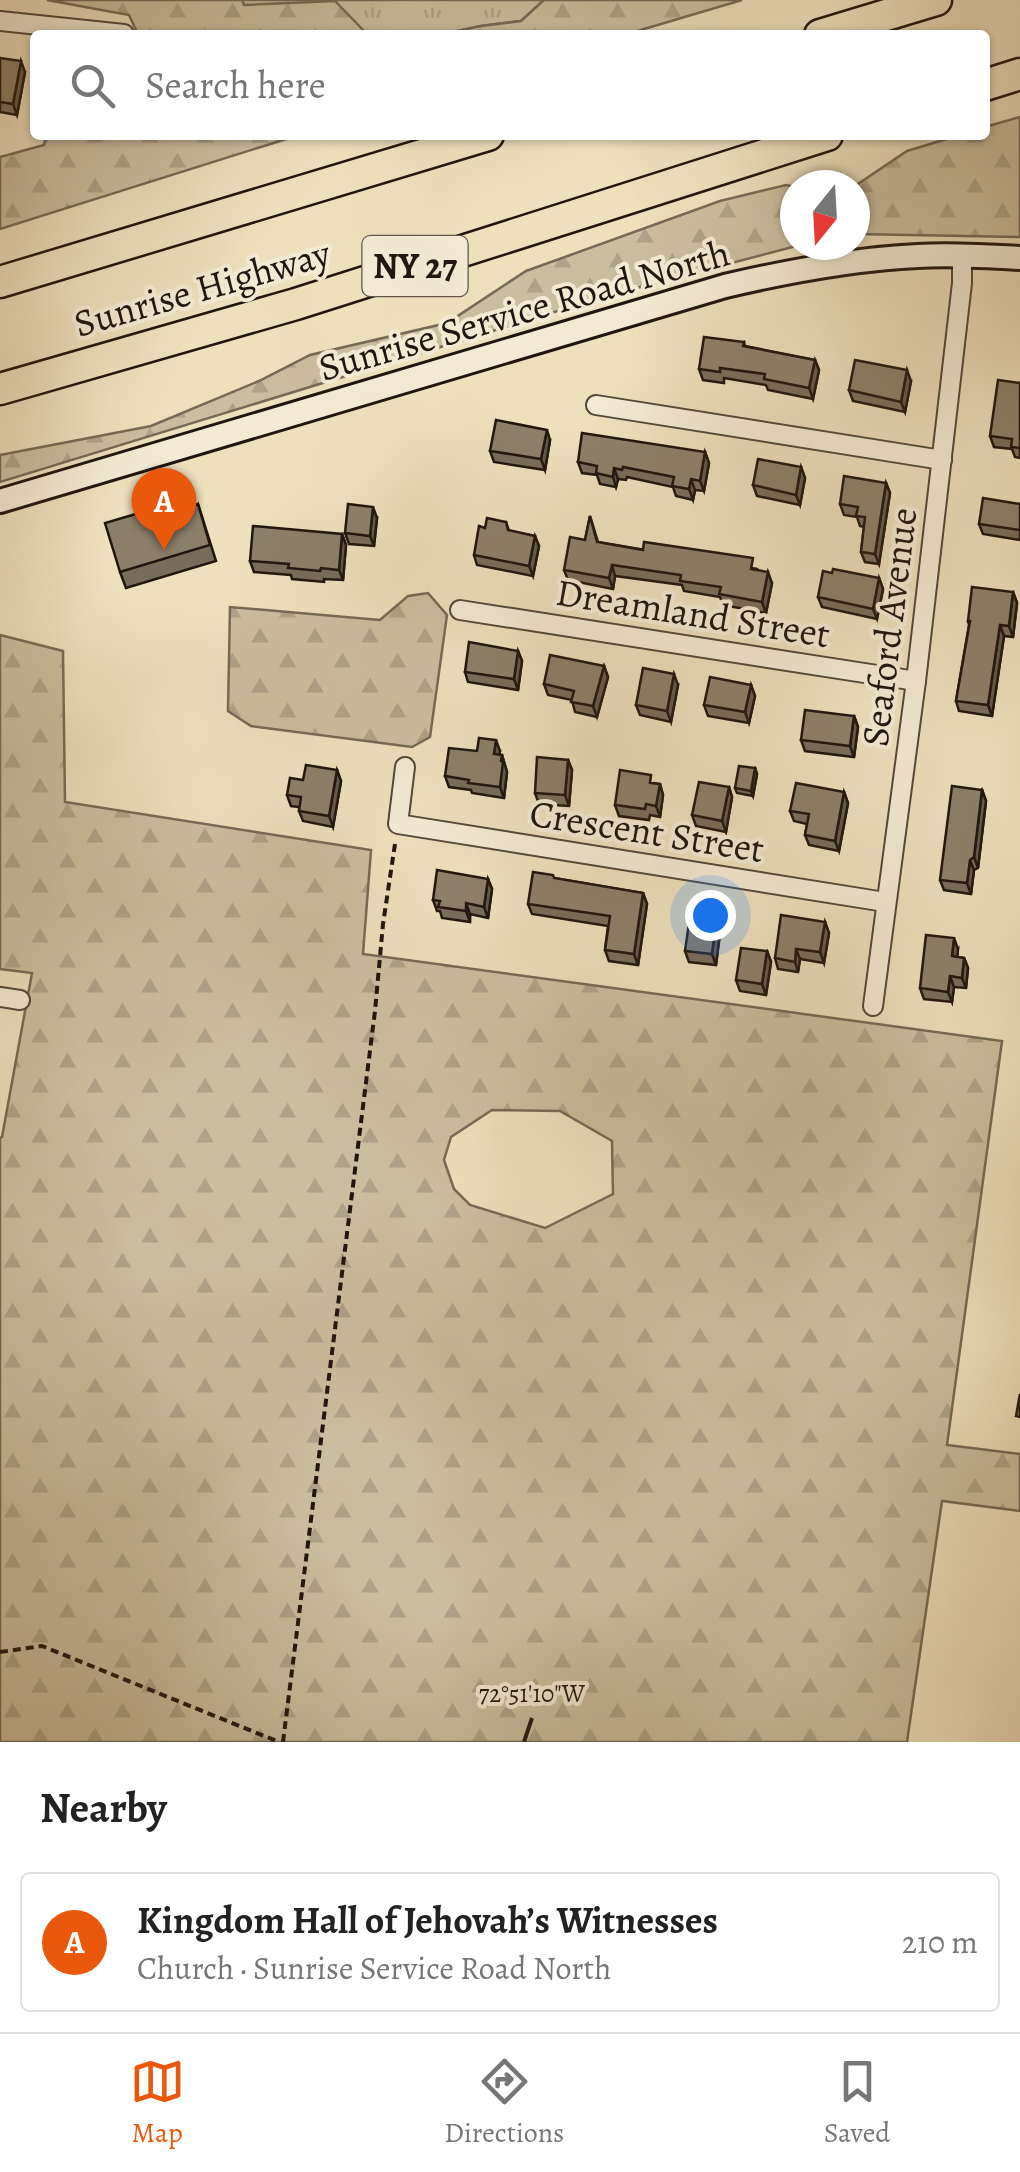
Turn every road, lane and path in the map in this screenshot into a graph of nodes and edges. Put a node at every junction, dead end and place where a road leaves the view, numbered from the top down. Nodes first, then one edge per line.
1 (936, 0) edge
2 (0, 21) edge
3 (86, 30) edge
4 (837, 30) edge
5 (1020, 74) edge
6 (990, 83) edge
7 (471, 140) edge
8 (811, 140) edge
9 (962, 255) junction
10 (1020, 258) edge
11 (0, 282) edge
12 (0, 389) edge
13 (596, 405) dead end
14 (942, 460) junction
15 (0, 501) edge
16 (460, 610) dead end
17 (916, 682) junction
18 (405, 767) dead end
19 (398, 824) junction
20 (886, 902) junction
21 (0, 997) edge
22 (20, 1000) dead end
23 (873, 1006) dead end
24 (0, 1652) edge
25 (281, 1742) edge

1 - 4 highway
2 - 3 street
5 - 6 highway
7 - 11 highway, Sunrise Highway
8 - 12 highway, Sunrise Highway / NY 27
9 - 10 street, Sunrise Service Road North
9 - 14 street, Seaford Avenue
9 - 15 street, Sunrise Service Road North
13 - 14 street
14 - 17 street, Seaford Avenue
16 - 17 street, Dreamland Street
17 - 20 street, Seaford Avenue
18 - 19 street
19 - 20 street, Crescent Street
19 - 25 path
20 - 23 street, Seaford Avenue
21 - 22 street
24 - 25 path

